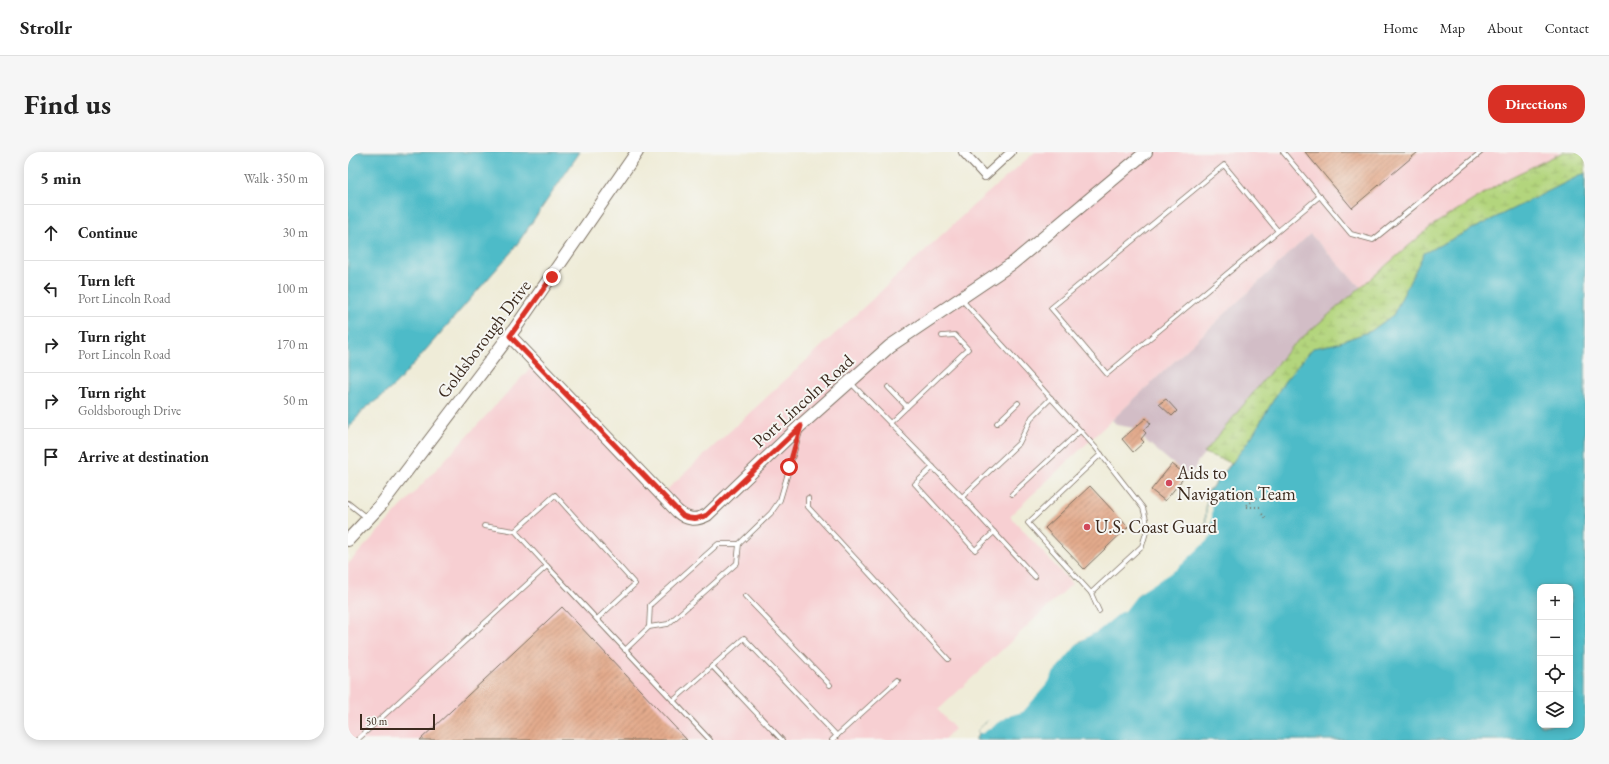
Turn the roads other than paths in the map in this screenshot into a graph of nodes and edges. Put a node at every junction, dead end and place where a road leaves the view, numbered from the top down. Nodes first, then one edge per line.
1 (637, 152) edge
2 (963, 152) edge
3 (1011, 152) edge
4 (1146, 152) edge
5 (1283, 152) edge
6 (1481, 152) edge
7 (1320, 196) junction
8 (1278, 230) junction
9 (961, 299) junction
10 (510, 336) junction
11 (942, 336) dead end
12 (850, 381) junction
13 (888, 386) dead end
14 (1050, 398) junction
15 (1018, 403) dead end
16 (907, 407) junction
17 (890, 423) junction
18 (997, 423) dead end
19 (801, 426) junction
20 (1080, 431) junction
21 (1101, 454) junction
22 (932, 467) junction
23 (1012, 494) dead end
24 (962, 497) junction
25 (808, 498) dead end
26 (348, 503) edge
27 (369, 519) junction
28 (484, 526) dead end
29 (515, 531) junction
30 (994, 532) junction
31 (348, 540) edge
32 (738, 544) junction
33 (547, 566) junction
34 (1034, 576) dead end
35 (1091, 593) junction
36 (745, 596) dead end
37 (1099, 611) dead end
38 (597, 619) junction
39 (649, 627) junction
40 (625, 650) junction
41 (948, 659) dead end
42 (712, 666) junction
43 (898, 680) dead end
44 (830, 685) dead end
45 (673, 701) junction
46 (837, 736) junction
47 (357, 740) edge
48 (710, 740) edge
49 (782, 740) edge
50 (832, 740) edge

1 - 10 street, Goldsborough Drive
2 - 3 street
4 - 9 street, Port Lincoln Road
5 - 7 lane
6 - 7 lane
7 - 8 lane
8 - 8 lane
9 - 12 street, Port Lincoln Road
9 - 14 lane
10 - 19 street, Port Lincoln Road
10 - 27 street, Goldsborough Drive
11 - 16 lane
12 - 17 lane
12 - 19 street, Port Lincoln Road
13 - 16 lane
14 - 20 lane
14 - 24 lane
15 - 18 lane
16 - 17 lane
17 - 22 lane
19 - 32 lane
20 - 21 lane
20 - 23 lane
21 - 35 lane
21 - 35 lane
22 - 24 lane
22 - 30 lane
24 - 30 lane
25 - 41 lane
26 - 27 lane
27 - 31 street, Goldsborough Drive
28 - 29 lane
29 - 33 lane
29 - 38 lane
30 - 34 lane
32 - 39 lane
32 - 39 lane
33 - 38 lane
33 - 47 lane
35 - 37 lane
36 - 44 lane
38 - 40 lane
39 - 40 lane
40 - 45 lane
42 - 45 lane
42 - 46 lane
42 - 49 lane
43 - 46 lane
45 - 48 lane
46 - 50 lane

